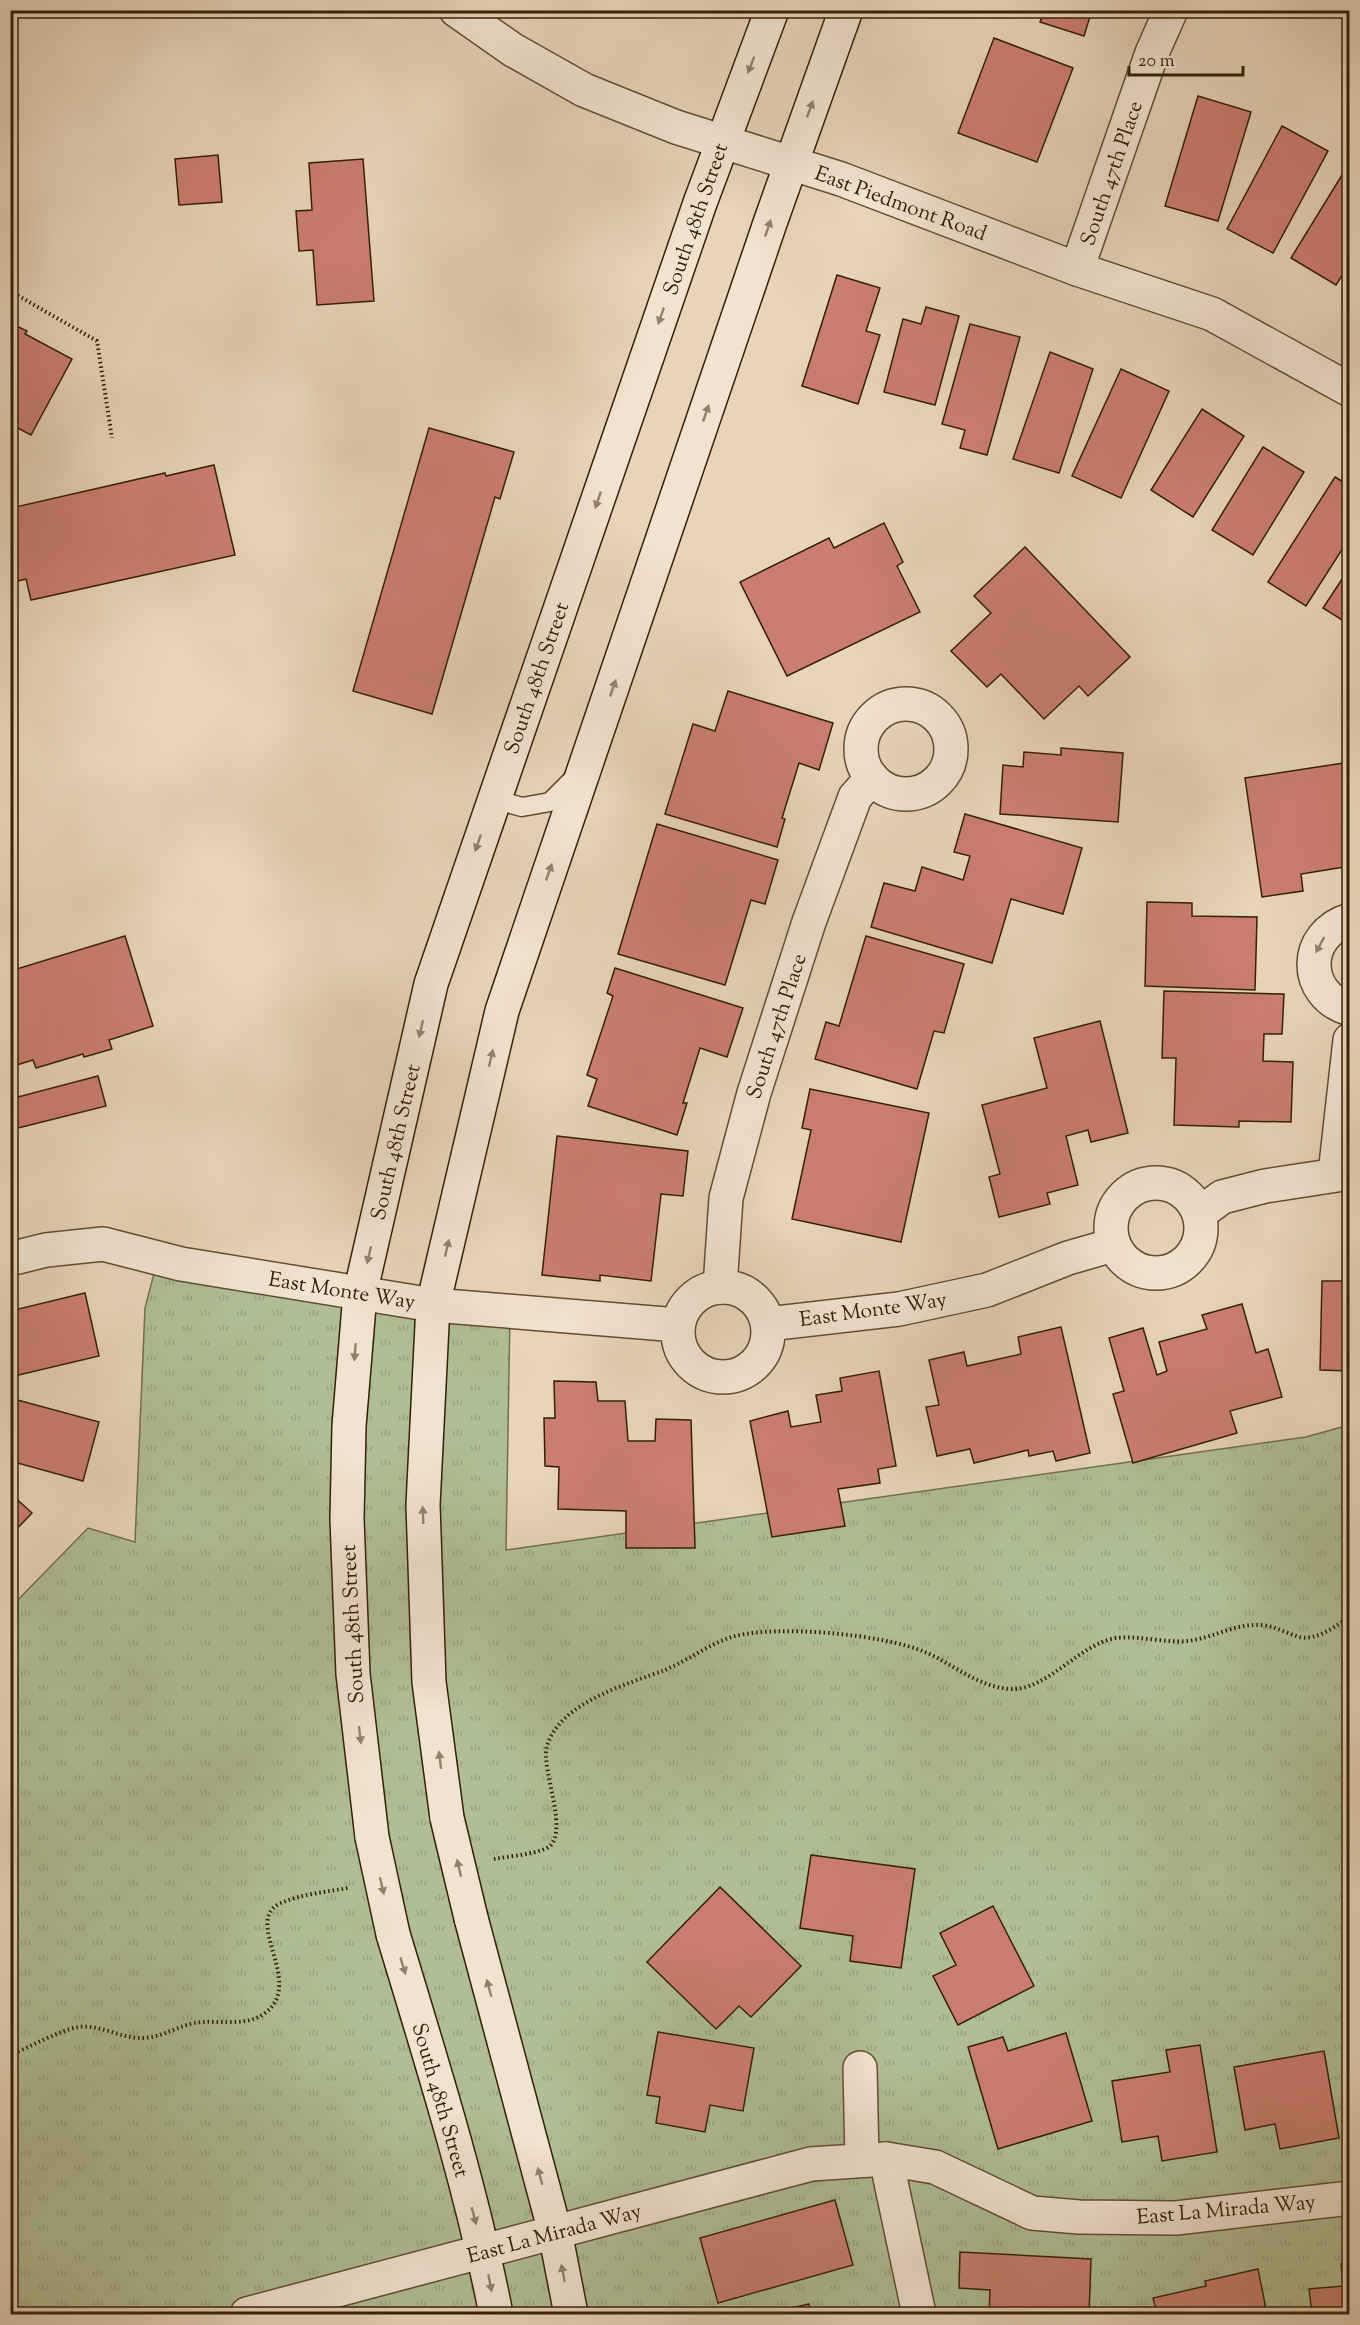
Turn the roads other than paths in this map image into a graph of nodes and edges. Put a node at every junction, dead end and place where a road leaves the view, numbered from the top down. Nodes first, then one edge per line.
1 (456, 10) edge
2 (772, 10) edge
3 (846, 10) edge
4 (1171, 10) edge
5 (722, 142) junction
6 (791, 164) junction
7 (1077, 269) junction
8 (1350, 390) edge
9 (584, 768) junction
10 (872, 778) dead end
11 (493, 799) junction
12 (1350, 921) edge
13 (1350, 1008) edge
14 (1350, 1040) edge
15 (1342, 1174) edge
16 (1199, 1214) junction
17 (1113, 1245) junction
18 (10, 1259) edge
19 (720, 1287) junction
20 (360, 1294) junction
21 (433, 1305) junction
22 (768, 1324) junction
23 (678, 1325) junction
24 (860, 2068) dead end
25 (874, 2159) junction
26 (1350, 2198) edge
27 (555, 2232) junction
28 (484, 2252) junction
29 (247, 2314) edge
30 (496, 2314) edge
31 (571, 2314) edge
32 (919, 2314) edge

1 - 5 street, East Piedmont Road
2 -> 5 street, South 48th Street
6 -> 3 street
4 - 7 street, South 47th Place
5 - 6 street, East Piedmont Road
5 -> 11 street, South 48th Street
6 - 7 street, East Piedmont Road
9 -> 6 street
7 - 8 street, East Piedmont Road
9 - 11 lane
21 -> 9 street
10 - 19 street, South 47th Place
11 -> 20 street, South 48th Street
12 -> 13 street
14 - 15 street
15 - 16 street
16 - 17 street
16 - 17 street
17 - 22 street, East Monte Way
18 - 20 street, East Monte Way
19 - 22 street
19 - 23 street
20 - 21 street, East Monte Way
20 -> 28 street, South 48th Street, bridge
21 - 23 street, East Monte Way
27 -> 21 street, bridge
22 - 23 street
24 - 25 street
25 - 26 street, East La Mirada Way
25 - 27 street, East La Mirada Way
25 - 32 street
27 - 28 street, East La Mirada Way
31 -> 27 street
28 - 29 street, East La Mirada Way
28 -> 30 street, South 48th Street

